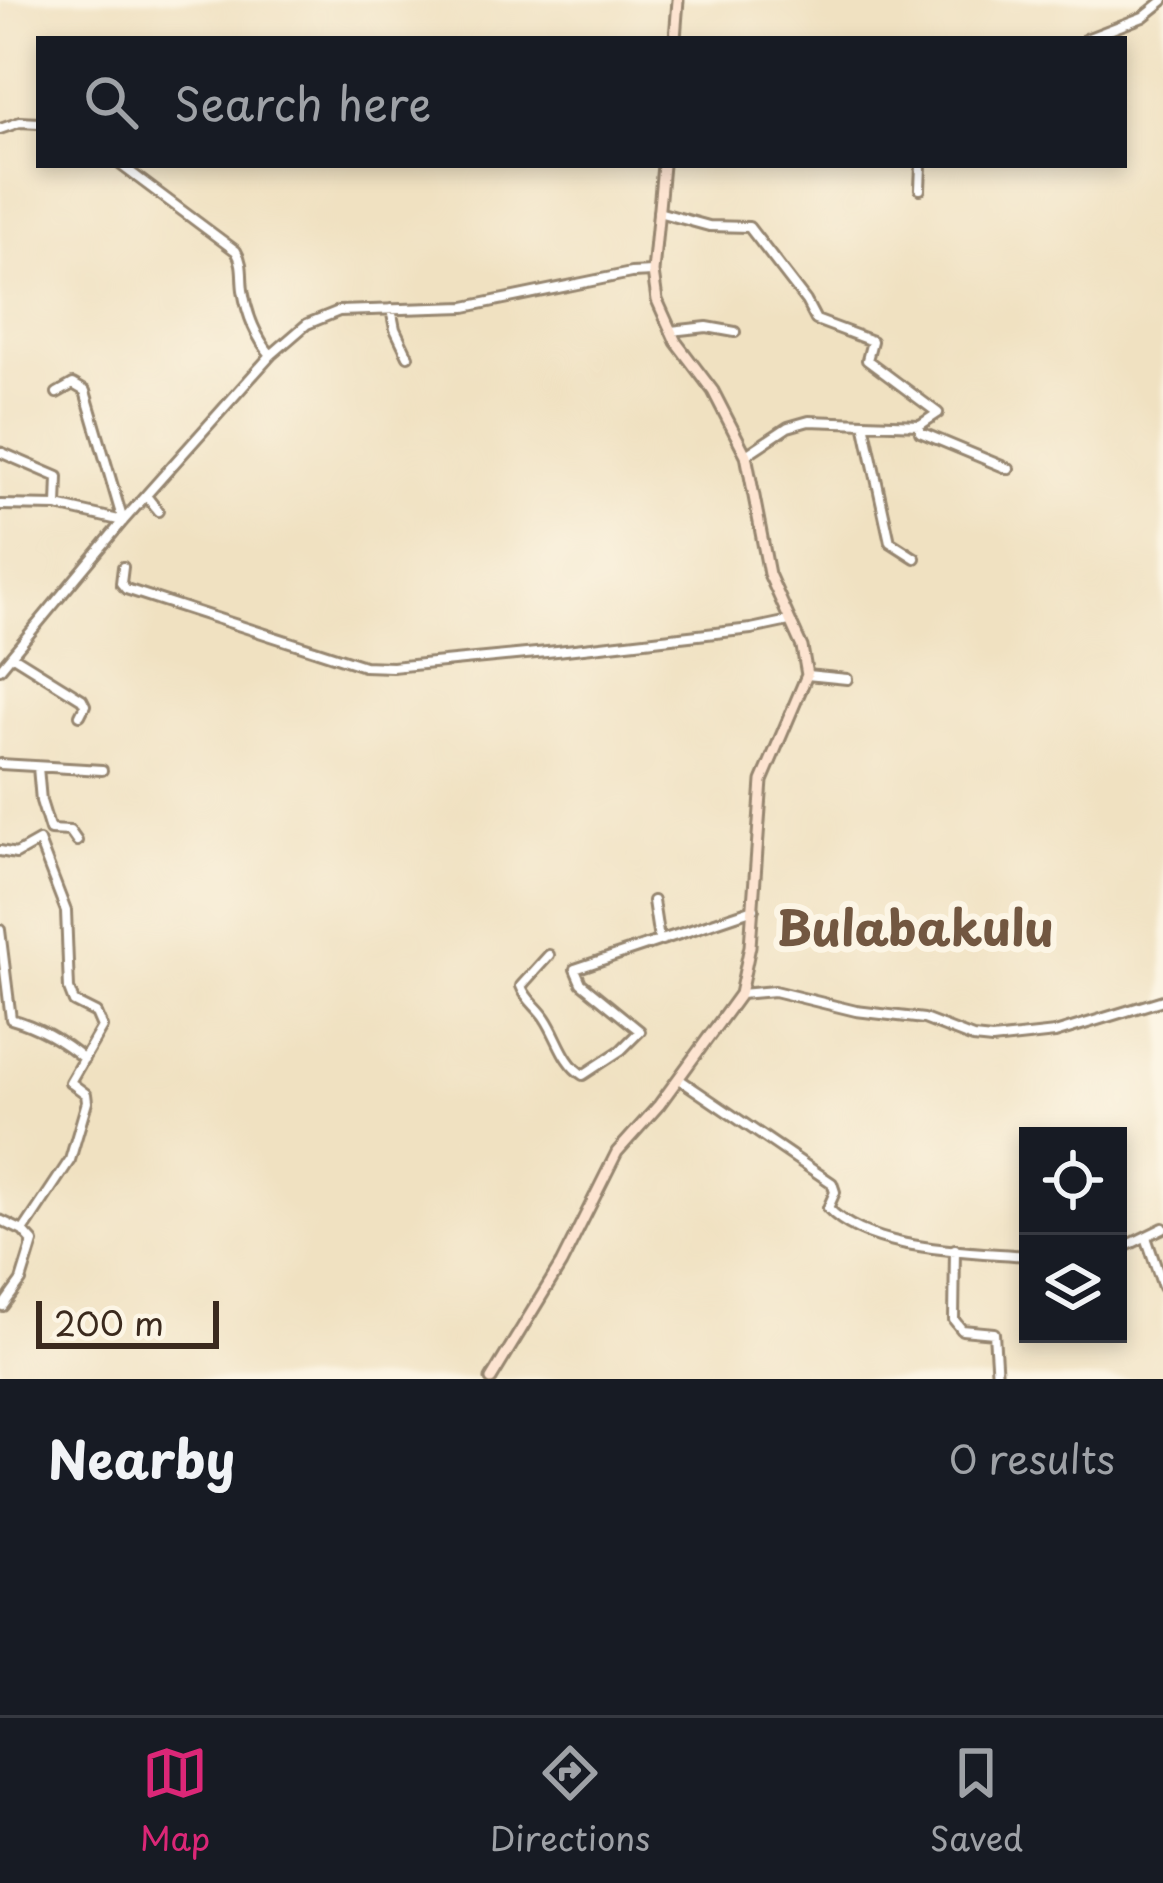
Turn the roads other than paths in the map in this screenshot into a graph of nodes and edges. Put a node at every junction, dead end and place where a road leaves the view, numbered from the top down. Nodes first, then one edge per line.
1 (678, 0) edge
2 (1163, 1) edge
3 (675, 36) edge
4 (1094, 36) edge
5 (36, 123) edge
6 (0, 129) edge
7 (125, 168) edge
8 (663, 168) edge
9 (921, 168) edge
10 (920, 189) dead end
11 (658, 212) junction
12 (653, 272) junction
13 (391, 309) junction
14 (671, 331) junction
15 (735, 332) dead end
16 (271, 355) junction
17 (408, 356) dead end
18 (57, 393) dead end
19 (864, 423) junction
20 (920, 424) junction
21 (0, 452) edge
22 (746, 455) junction
23 (1009, 470) dead end
24 (147, 497) junction
25 (0, 505) edge
26 (57, 506) junction
27 (158, 511) dead end
28 (123, 521) junction
29 (915, 558) dead end
30 (124, 567) dead end
31 (789, 620) junction
32 (13, 656) junction
33 (0, 669) edge
34 (807, 675) junction
35 (847, 679) dead end
36 (80, 715) dead end
37 (0, 764) edge
38 (38, 766) junction
39 (102, 770) dead end
40 (50, 830) junction
41 (39, 841) junction
42 (77, 842) dead end
43 (0, 851) edge
44 (653, 901) dead end
45 (754, 909) junction
46 (0, 930) edge
47 (659, 940) junction
48 (548, 956) dead end
49 (740, 994) junction
50 (1163, 1000) edge
51 (84, 1059) junction
52 (679, 1079) junction
53 (0, 1220) edge
54 (1163, 1228) edge
55 (23, 1231) junction
56 (1145, 1238) junction
57 (1127, 1246) edge
58 (955, 1250) junction
59 (1019, 1255) edge
60 (1163, 1287) edge
61 (3, 1306) edge
62 (491, 1379) edge
63 (997, 1379) edge

1 - 3 street
2 - 4 street
5 - 6 street
7 - 16 street
8 - 11 street
9 - 10 street
11 - 12 street
11 - 20 street
12 - 13 street
12 - 14 street
13 - 16 street
13 - 17 street
14 - 15 street
14 - 22 street
16 - 24 street
18 - 28 street
19 - 20 street
19 - 22 street
19 - 29 street
20 - 23 street
21 - 26 street
22 - 31 street
24 - 27 street
24 - 28 street
25 - 26 street
26 - 28 street
28 - 32 street
30 - 31 street
31 - 34 street
32 - 33 street
32 - 36 street
34 - 35 street
34 - 45 street
37 - 38 street
38 - 39 street
38 - 40 street
40 - 41 street
40 - 42 street
41 - 43 street
41 - 51 street
44 - 47 street
45 - 47 street
45 - 49 street
46 - 51 street
47 - 48 street
49 - 50 street
49 - 52 street
51 - 55 street
52 - 58 street
52 - 62 street
53 - 55 street
54 - 56 street
55 - 61 street
56 - 57 street
56 - 60 street
58 - 59 street
58 - 63 street

